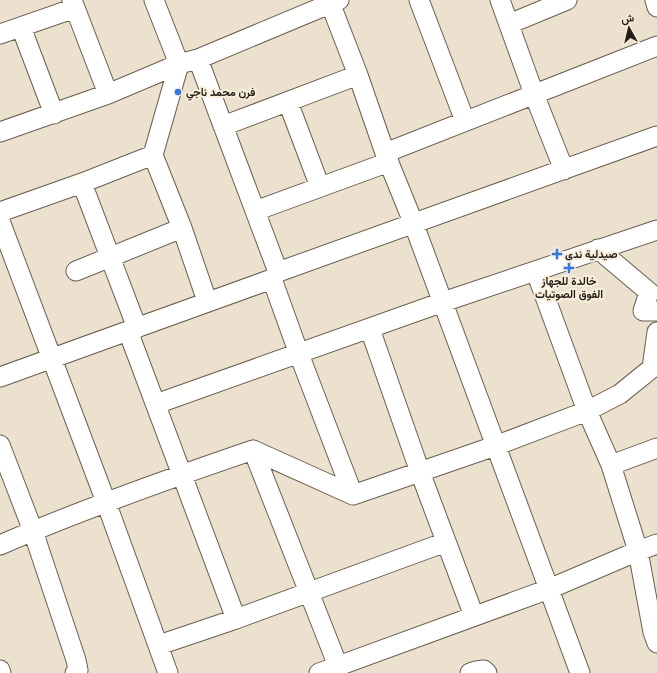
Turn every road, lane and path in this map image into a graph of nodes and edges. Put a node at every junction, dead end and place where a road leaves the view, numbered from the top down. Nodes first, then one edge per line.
1 (154, 0) edge
2 (419, 0) edge
3 (500, 0) edge
4 (567, 0) edge
5 (655, 0) edge
6 (333, 1) edge
7 (74, 4) edge
8 (539, 6) edge
9 (657, 7) edge
10 (509, 24) junction
11 (21, 27) junction
12 (0, 34) edge
13 (657, 46) edge
14 (198, 59) junction
15 (179, 64) junction
16 (358, 75) junction
17 (108, 94) junction
18 (534, 94) junction
19 (288, 102) junction
20 (54, 114) junction
21 (465, 121) junction
22 (223, 126) junction
23 (0, 132) edge
24 (657, 136) edge
25 (153, 155) junction
26 (388, 157) junction
27 (564, 170) junction
28 (82, 183) junction
29 (320, 187) junction
30 (255, 211) junction
31 (0, 212) edge
32 (0, 221) edge
33 (413, 222) junction
34 (182, 228) junction
35 (657, 230) edge
36 (598, 249) junction
37 (110, 257) junction
38 (76, 270) dead end
39 (536, 272) junction
40 (275, 276) junction
41 (207, 301) junction
42 (443, 302) junction
43 (657, 311) edge
44 (370, 329) junction
45 (132, 330) junction
46 (657, 332) edge
47 (299, 354) junction
48 (51, 358) junction
49 (0, 377) edge
50 (156, 404) junction
51 (587, 411) junction
52 (0, 446) edge
53 (495, 446) junction
54 (657, 448) edge
55 (254, 450) junction
56 (611, 466) junction
57 (420, 472) junction
58 (182, 474) junction
59 (353, 495) junction
60 (106, 502) junction
61 (33, 531) junction
62 (446, 542) junction
63 (657, 544) edge
64 (0, 545) edge
65 (638, 551) junction
66 (549, 589) junction
67 (309, 592) junction
68 (474, 616) junction
69 (236, 619) junction
70 (656, 635) edge
71 (159, 645) junction
72 (338, 666) junction
73 (75, 673) edge
74 (168, 673) edge
75 (319, 673) edge
76 (470, 673) edge
77 (487, 673) edge
78 (580, 673) edge

1 - 15 street
2 - 21 street
3 - 10 street
4 - 8 street
5 - 9 street
6 - 14 street
6 - 16 street
7 - 11 street
7 - 17 street
8 - 10 street
10 - 18 street
11 - 12 street
11 - 20 street
13 - 18 street
14 - 15 street
14 - 22 street
15 - 17 street
15 - 25 street
16 - 19 street
16 - 26 street
17 - 20 street
18 - 21 street
18 - 27 street
19 - 22 street
19 - 29 street
20 - 23 street
21 - 26 street
22 - 30 street
24 - 27 street
25 - 28 street
25 - 34 street
26 - 29 street
26 - 33 street
27 - 33 street
28 - 31 street
28 - 37 street
29 - 30 street
30 - 40 street
32 - 48 street
33 - 40 street
33 - 42 street
34 - 37 street
34 - 41 street
35 - 36 street
36 - 39 street
36 - 43 street
37 - 38 street
37 - 45 street
39 - 42 street
39 - 51 street
40 - 41 street
40 - 47 street
41 - 45 street
42 - 44 street
42 - 53 street
44 - 47 street
44 - 57 street
45 - 48 street
45 - 50 street
46 - 51 street
47 - 50 street
47 - 59 street
48 - 49 street
48 - 60 street
50 - 58 street
51 - 53 street
51 - 56 street
52 - 61 street
53 - 57 street
53 - 66 street
54 - 56 street
55 - 58 street
55 - 59 street
55 - 67 street
56 - 65 street
57 - 59 street
57 - 62 street
58 - 60 street
58 - 69 street
60 - 61 street
60 - 71 street
61 - 64 street
61 - 73 street
62 - 67 street
62 - 68 street
63 - 65 street
65 - 66 street
65 - 70 street
66 - 68 street
66 - 78 street
67 - 69 street
67 - 72 street
68 - 72 street
69 - 71 street
71 - 74 street
72 - 75 street
76 - 77 street

